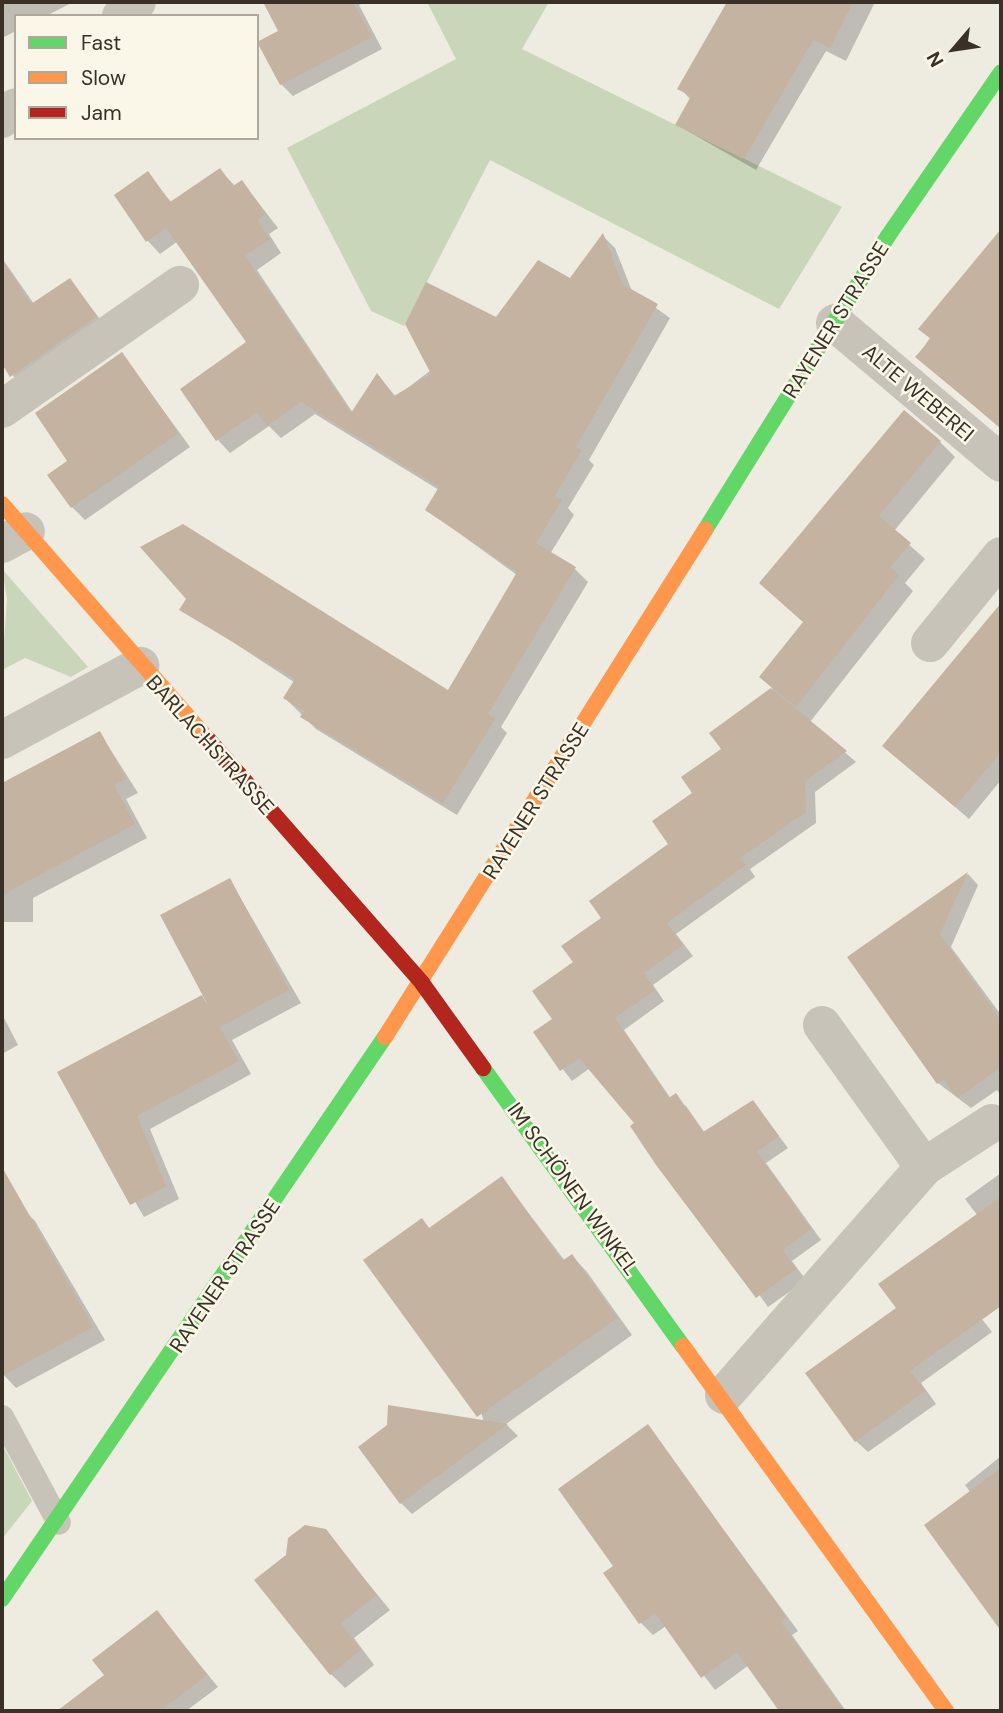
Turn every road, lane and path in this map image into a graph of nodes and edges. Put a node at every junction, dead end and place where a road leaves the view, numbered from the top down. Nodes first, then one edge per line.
1 (137, 2) edge
2 (123, 14) edge
3 (1001, 72) edge
4 (180, 285) dead end
5 (835, 323) junction
6 (2, 409) edge
7 (1001, 463) edge
8 (10, 526) edge
9 (1001, 556) edge
10 (930, 643) dead end
11 (140, 666) junction
12 (2, 740) edge
13 (422, 983) junction
14 (822, 1025) dead end
15 (992, 1123) dead end
16 (924, 1167) junction
17 (724, 1395) junction
18 (2, 1417) edge
19 (58, 1523) junction
20 (2, 1599) edge
21 (946, 1711) edge

1 - 2 street
3 - 5 street, RAYENER STRASSE
4 - 6 street
5 - 7 street, ALTE WEBEREI
5 - 13 street, RAYENER STRASSE
8 - 11 street, BARLACHSTRASSE
9 - 10 street
11 - 12 street
11 - 13 street, BARLACHSTRASSE
13 - 17 street, IM SCHÖNEN WINKEL
13 - 19 street, RAYENER STRASSE
14 - 16 street
15 - 16 street
16 - 17 street
17 - 21 street, IM SCHÖNEN WINKEL
18 - 19 lane
19 - 20 street, RAYENER STRASSE

